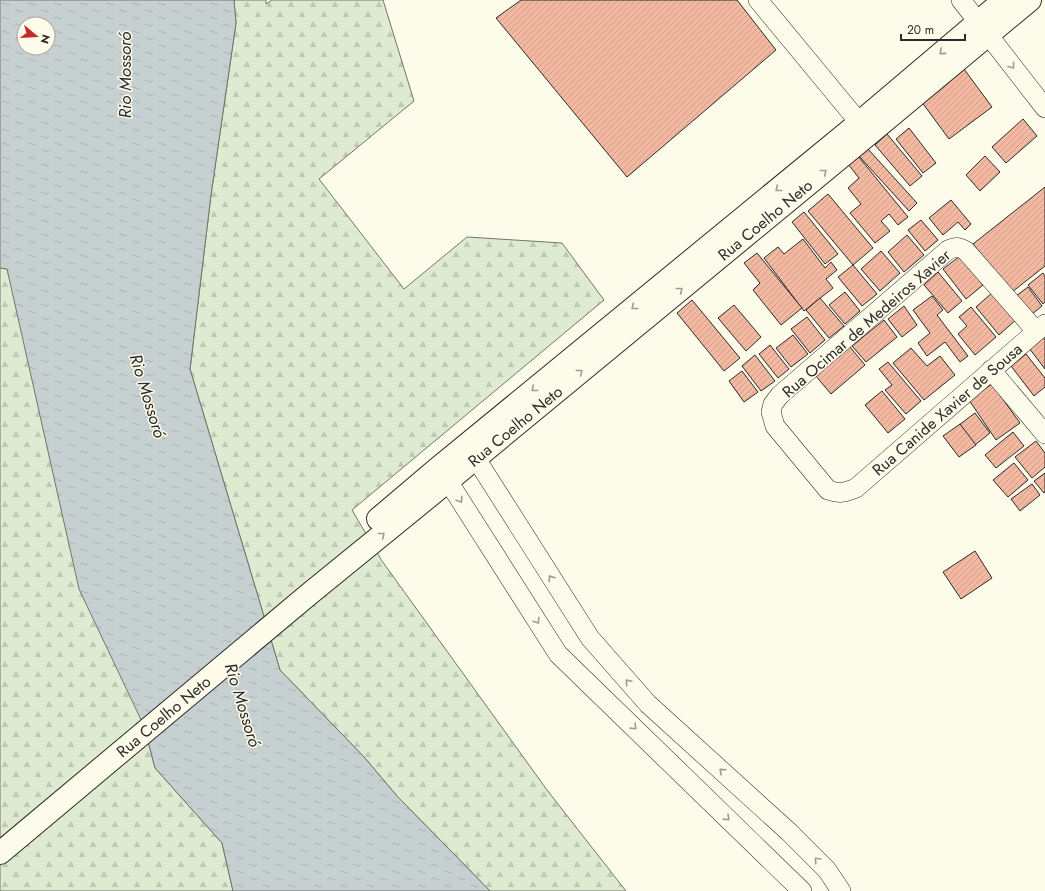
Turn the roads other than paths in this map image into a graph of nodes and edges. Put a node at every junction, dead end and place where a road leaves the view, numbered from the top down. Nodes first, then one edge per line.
1 (758, 0) edge
2 (961, 0) edge
3 (1004, 0) edge
4 (1030, 0) edge
5 (983, 29) junction
6 (1045, 108) edge
7 (864, 128) junction
8 (1041, 328) edge
9 (991, 370) junction
10 (1045, 434) edge
11 (471, 452) junction
12 (442, 475) junction
13 (847, 492) joint
14 (108, 755) junction
15 (0, 838) edge
16 (0, 853) edge
17 (802, 891) edge
18 (841, 891) edge

1 - 7 street
2 - 5 street
3 - 5 main road, Rua Coelho Neto
4 - 5 main road, Rua Coelho Neto
5 -> 6 street
5 - 7 main road, Rua Coelho Neto
7 - 11 main road, Rua Coelho Neto
8 - 9 street, Rua Canide Xavier de Sousa
8 - 13 street, Rua Ocimar de Medeiros Xavier
9 - 10 street
9 - 13 street, Rua Canide Xavier de Sousa
11 - 12 main road, Rua Coelho Neto
18 -> 11 street
12 - 14 main road, Rua Coelho Neto
12 -> 17 street
14 - 15 main road, Rua Coelho Neto
14 - 16 main road, Rua Coelho Neto

